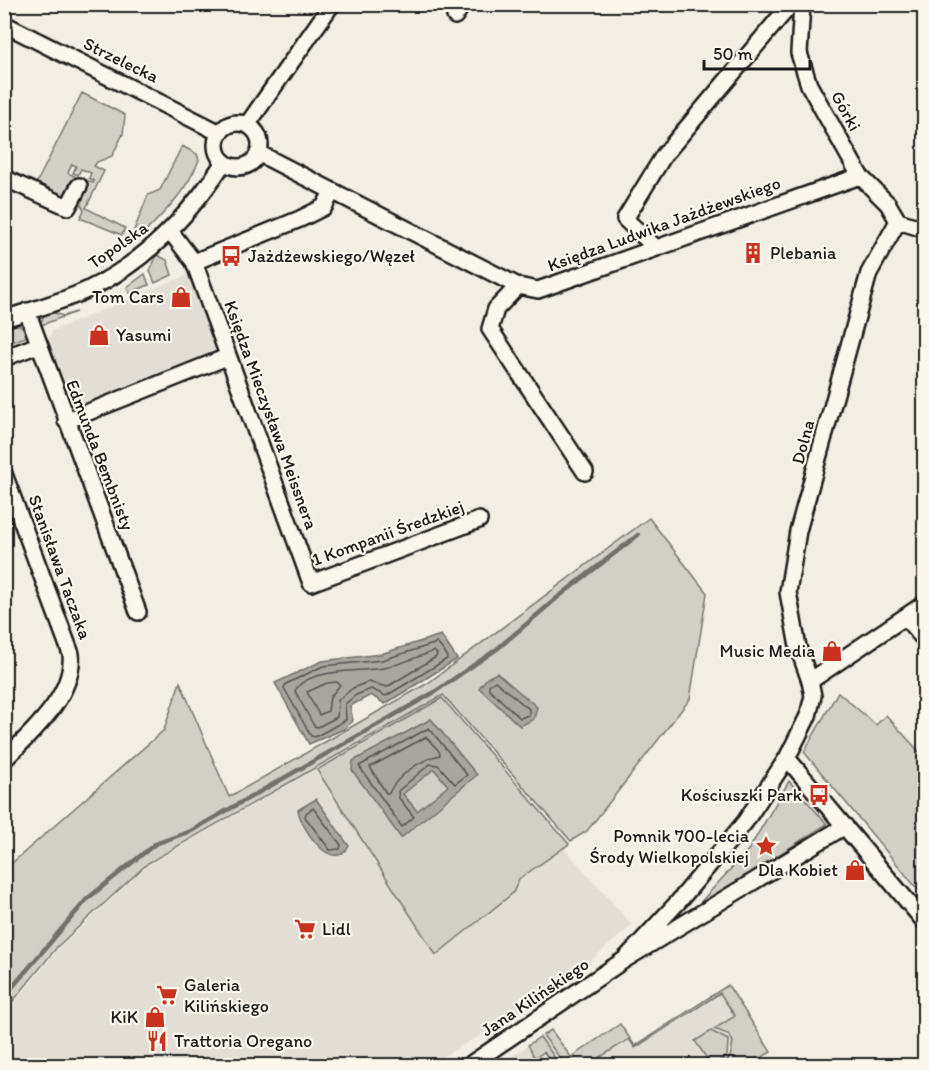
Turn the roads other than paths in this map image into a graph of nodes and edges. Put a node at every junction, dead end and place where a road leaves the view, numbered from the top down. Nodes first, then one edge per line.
1 (332, 4) edge
2 (791, 4) edge
3 (802, 4) edge
4 (4, 24) edge
5 (247, 126) junction
6 (220, 133) junction
7 (258, 153) junction
8 (224, 162) junction
9 (860, 176) junction
10 (4, 177) edge
11 (79, 186) dead end
12 (332, 192) junction
13 (898, 221) junction
14 (924, 229) edge
15 (170, 231) junction
16 (657, 248) junction
17 (194, 262) junction
18 (518, 286) junction
19 (27, 311) junction
20 (4, 320) edge
21 (38, 345) junction
22 (227, 357) junction
23 (4, 358) edge
24 (66, 421) junction
25 (585, 472) dead end
26 (4, 474) edge
27 (479, 520) dead end
28 (311, 583) joint
29 (924, 604) edge
30 (138, 612) dead end
31 (905, 617) junction
32 (924, 639) edge
33 (810, 681) junction
34 (787, 758) junction
35 (4, 760) edge
36 (844, 826) junction
37 (671, 910) junction
38 (924, 921) edge
39 (683, 924) junction
40 (624, 960) junction
41 (468, 1065) edge

1 - 5 street
2 - 16 street
3 - 9 street, Górki
4 - 6 street, Strzelecka
5 - 6 street
5 - 7 street
6 - 8 street
7 - 8 street
7 - 12 street, Księdza Ludwika Jażdżewskiego
8 - 15 street, Topolska
9 - 13 street, Górki
9 - 16 street, Księdza Ludwika Jażdżewskiego
10 - 11 street
12 - 17 street
12 - 18 street, Księdza Ludwika Jażdżewskiego
13 - 14 street
13 - 33 street, Dolna
15 - 17 street, Księdza Mieczysława Meissnera
15 - 19 street, Topolska
16 - 18 street, Księdza Ludwika Jażdżewskiego
17 - 22 street, Księdza Mieczysława Meissnera
18 - 25 street
19 - 20 street, Topolska
19 - 21 street, Edmunda Bembnisty
21 - 23 street
21 - 24 street, Edmunda Bembnisty
22 - 24 street
22 - 28 street, Księdza Mieczysława Meissnera
24 - 30 street, Edmunda Bembnisty
26 - 35 street, Stanisława Taczaka
27 - 28 street, 1 Kompanii Średzkiej
29 - 31 street
31 - 32 street
31 - 33 street
33 - 34 street, Jana Kilińskiego
34 - 36 street
34 - 37 street, Jana Kilińskiego
36 - 38 street
36 - 39 street, Jana Kilińskiego
37 - 39 street
37 - 40 street, Jana Kilińskiego
39 - 40 street, Jana Kilińskiego
40 - 41 street, Jana Kilińskiego

